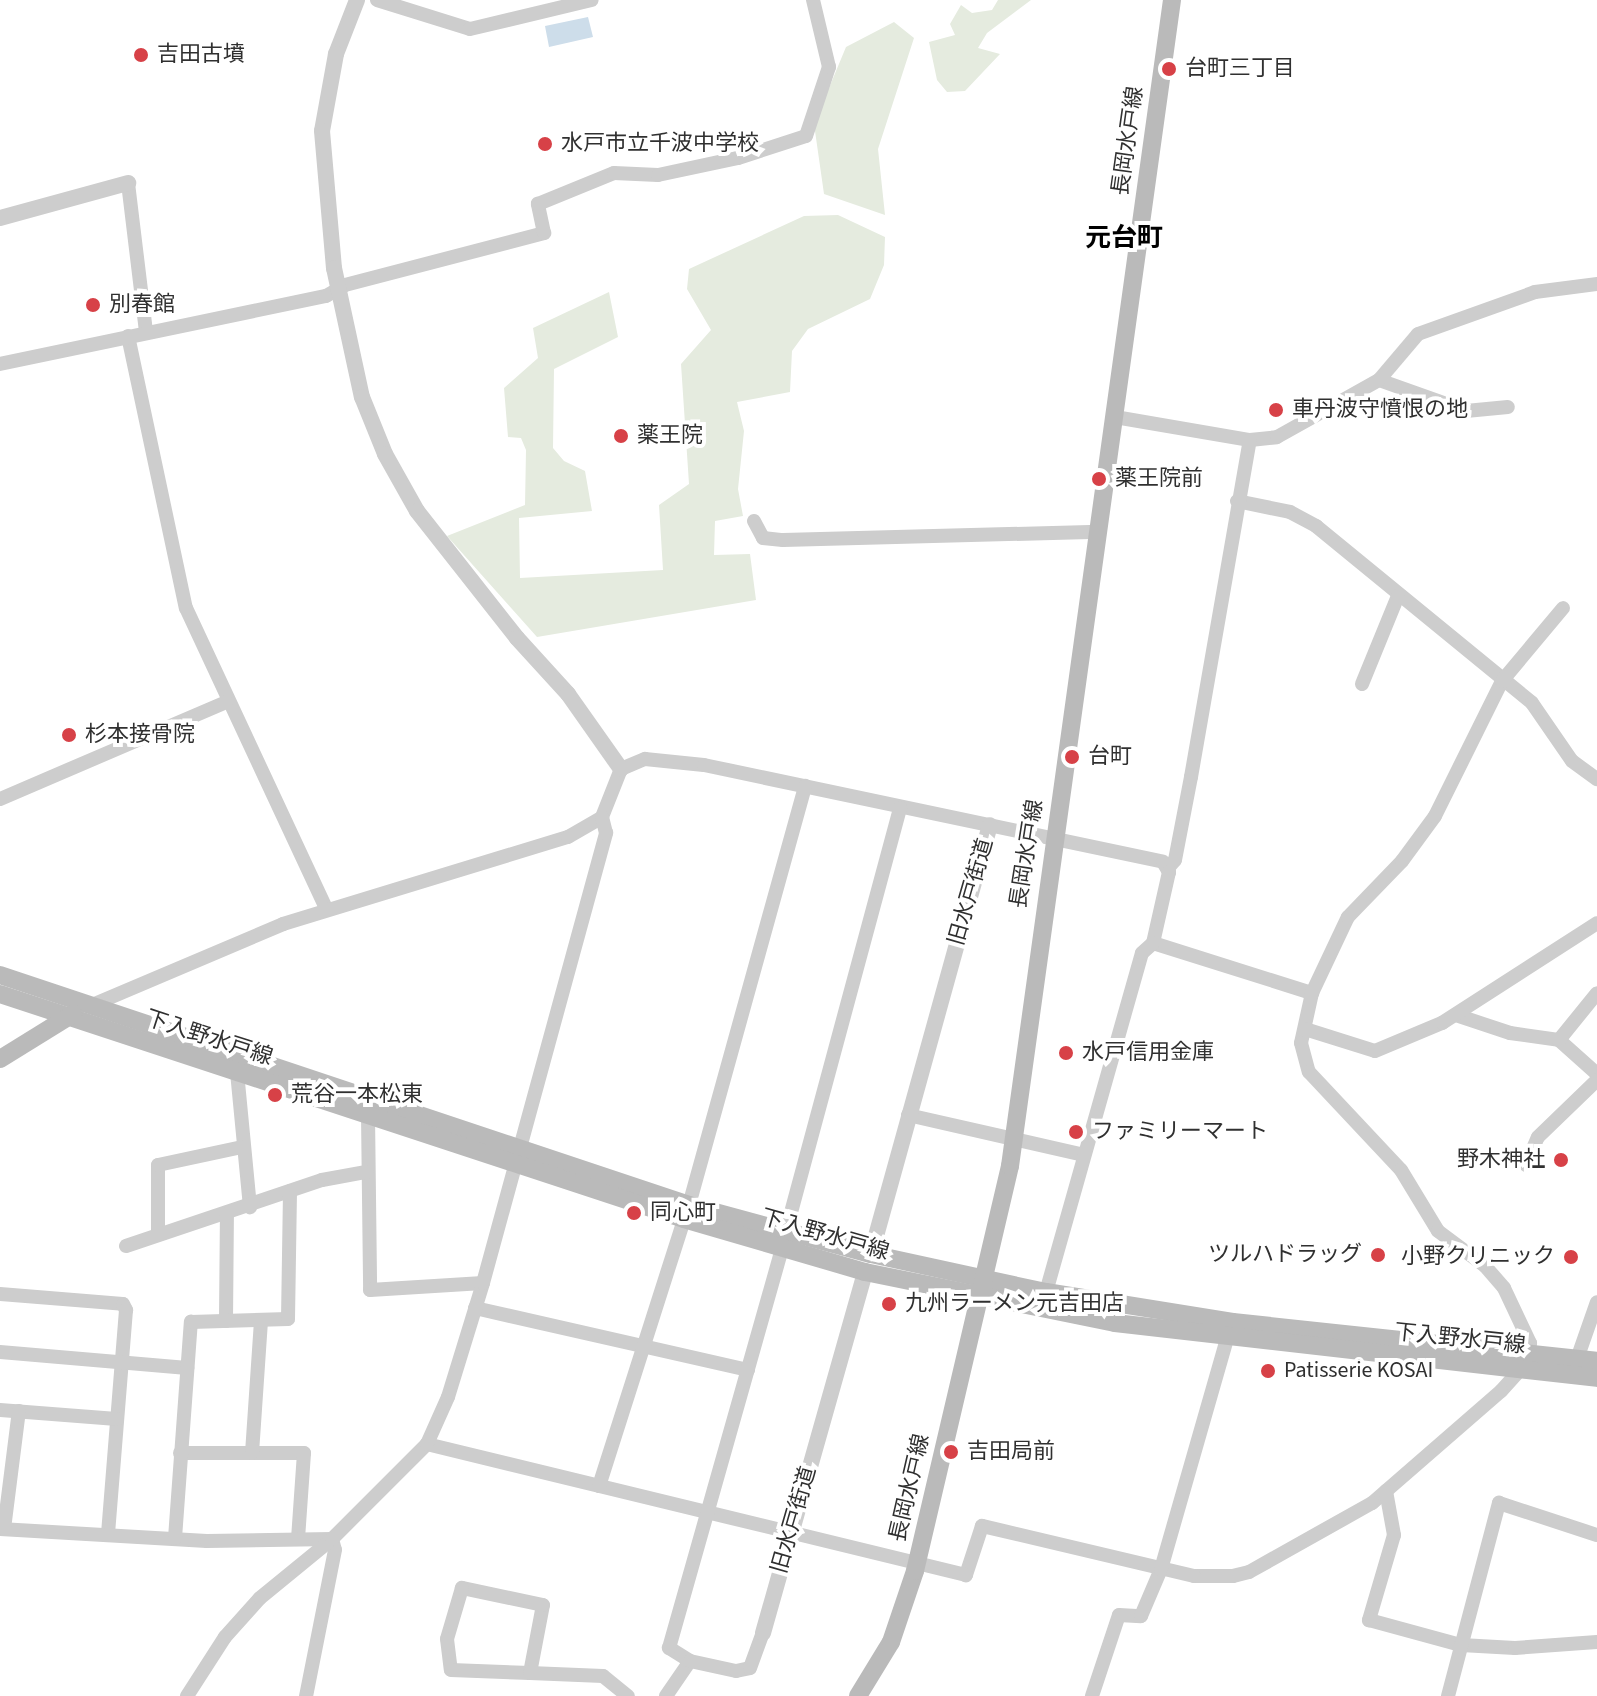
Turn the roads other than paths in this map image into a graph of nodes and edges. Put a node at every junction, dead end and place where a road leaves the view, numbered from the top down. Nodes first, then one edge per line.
1 (357, 0) edge
2 (377, 0) edge
3 (592, 0) edge
4 (813, 0) edge
5 (1172, 0) edge
6 (128, 183) joint
7 (0, 218) edge
8 (1597, 284) edge
9 (337, 291) junction
10 (146, 332) junction
11 (128, 336) junction
12 (0, 364) edge
13 (1379, 380) junction
14 (1508, 407) dead end
15 (1115, 417) junction
16 (1250, 440) junction
17 (1237, 501) junction
18 (754, 521) dead end
19 (1099, 532) junction
20 (1398, 596) junction
21 (1563, 608) dead end
22 (1502, 681) junction
23 (1362, 684) dead end
24 (226, 702) junction
25 (621, 769) junction
26 (1597, 779) edge
27 (805, 786) junction
28 (0, 799) edge
29 (900, 808) junction
30 (602, 817) junction
31 (990, 825) junction
32 (1054, 838) junction
33 (1169, 867) junction
34 (327, 910) junction
35 (1597, 923) edge
36 (1153, 943) junction
37 (0, 975) edge
38 (1312, 993) junction
39 (1597, 993) edge
40 (0, 994) edge
41 (90, 1006) junction
42 (1456, 1015) junction
43 (68, 1017) junction
44 (1305, 1029) junction
45 (1559, 1040) junction
46 (0, 1059) edge
47 (237, 1072) junction
48 (1597, 1074) edge
49 (1597, 1080) edge
50 (368, 1115) junction
51 (908, 1115) junction
52 (1014, 1139) junction
53 (242, 1147) junction
54 (1084, 1155) junction
55 (516, 1157) junction
56 (1526, 1165) dead end
57 (366, 1172) junction
58 (290, 1191) junction
59 (250, 1207) junction
60 (686, 1212) junction
61 (227, 1214) junction
62 (158, 1234) junction
63 (784, 1239) junction
64 (126, 1246) dead end
65 (871, 1254) junction
66 (865, 1272) junction
67 (983, 1280) junction
68 (483, 1283) junction
69 (1046, 1292) junction
70 (0, 1294) edge
71 (978, 1298) junction
72 (1597, 1302) edge
73 (475, 1308) junction
74 (261, 1320) junction
75 (226, 1321) junction
76 (1227, 1339) junction
77 (643, 1346) junction
78 (0, 1352) edge
79 (1577, 1359) junction
80 (1597, 1361) edge
81 (122, 1363) junction
82 (1524, 1363) junction
83 (187, 1368) junction
84 (748, 1370) junction
85 (1597, 1378) edge
86 (0, 1410) edge
87 (19, 1411) junction
88 (117, 1419) junction
89 (427, 1444) junction
90 (180, 1453) junction
91 (252, 1453) junction
92 (599, 1486) junction
93 (1386, 1491) junction
94 (708, 1512) junction
95 (2, 1529) edge
96 (791, 1533) junction
97 (108, 1534) junction
98 (1597, 1535) edge
99 (175, 1538) junction
100 (298, 1539) junction
101 (332, 1539) junction
102 (918, 1563) junction
103 (1161, 1569) junction
104 (763, 1633) joint
105 (1597, 1642) edge
106 (1461, 1645) junction
107 (690, 1661) junction
108 (530, 1673) junction
109 (187, 1696) edge
110 (306, 1696) edge
111 (628, 1696) edge
112 (666, 1696) edge
113 (858, 1696) edge
114 (1092, 1696) edge
115 (1448, 1696) edge

1 - 9 street
2 - 3 street
4 - 9 street
5 - 15 main road, 長岡水戸線
6 - 7 street
6 - 10 street
8 - 13 street
9 - 10 street
9 - 25 street
10 - 11 street
11 - 12 street
11 - 24 street
13 - 14 street
13 - 16 street
15 - 16 street
15 - 19 main road, 長岡水戸線
16 - 17 street
17 - 20 street
17 - 33 street
18 - 19 street
19 - 32 main road, 長岡水戸線
20 - 22 street
20 - 23 street
21 - 22 street
22 - 26 street
22 - 38 street
24 - 28 street
24 - 34 street
25 - 27 street
25 - 30 street
27 - 29 street
27 - 60 street
29 - 31 street
29 - 63 street
30 - 34 street
30 - 55 street
31 - 32 street, 旧水戸街道
31 - 51 street, 旧水戸街道
32 - 33 street, 旧水戸街道
32 - 52 main road, 長岡水戸線
33 - 36 street
34 - 41 street
35 - 42 street
36 - 38 street
36 - 54 street
37 - 41 main road, 下入野水戸線
38 - 44 street
39 - 45 street
40 - 43 main road, 下入野水戸線
41 - 43 main road
41 - 55 main road, 下入野水戸線
42 - 44 street
42 - 45 street
43 - 46 main road
43 - 47 main road, 下入野水戸線
44 - 82 street
45 - 48 street
47 - 50 main road, 下入野水戸線
47 - 53 street
49 - 56 street
50 - 55 main road, 下入野水戸線
50 - 57 street
51 - 52 street
51 - 65 street, 旧水戸街道
52 - 54 street
52 - 67 main road, 長岡水戸線
53 - 59 street
53 - 62 street
54 - 69 street
55 - 60 main road, 下入野水戸線
55 - 68 street
57 - 58 street
57 - 68 street
58 - 59 street
58 - 74 street
59 - 61 street
60 - 63 main road, 下入野水戸線
60 - 77 street
61 - 62 street
61 - 75 street
62 - 64 street
63 - 65 main road, 下入野水戸線
63 - 66 main road, 下入野水戸線
63 - 84 street
65 - 67 main road, 下入野水戸線
66 - 71 main road, 下入野水戸線
66 - 96 street, 旧水戸街道
67 - 69 main road, 下入野水戸線
67 - 71 main road, 長岡水戸線
68 - 73 street
69 - 82 main road, 下入野水戸線
70 - 81 street
71 - 76 main road, 下入野水戸線
71 - 102 main road, 長岡水戸線
72 - 79 street
73 - 77 street
73 - 89 street
74 - 75 street
74 - 91 street
75 - 83 street
76 - 82 main road, 下入野水戸線
76 - 103 street
77 - 84 street
77 - 92 street
78 - 81 street
79 - 80 main road, 下入野水戸線
79 - 82 main road, 下入野水戸線
81 - 83 street
81 - 88 street
82 - 85 main road, 下入野水戸線
82 - 93 street
83 - 90 street
84 - 94 street
86 - 87 street
87 - 88 street
87 - 95 street
88 - 97 street
89 - 92 street
89 - 101 street
90 - 91 street
90 - 99 street
91 - 100 street
92 - 94 street
93 - 103 street
93 - 106 street
94 - 96 street
94 - 107 street
95 - 97 street
96 - 102 street
96 - 104 street, 旧水戸街道
97 - 99 street
98 - 106 street
99 - 100 street
100 - 101 street
101 - 109 street
101 - 110 street
102 - 103 street
102 - 113 main road, 長岡水戸線
103 - 114 street
104 - 107 street, 旧水戸街道
105 - 106 street
106 - 115 street
107 - 112 street
108 - 108 street
108 - 111 street

